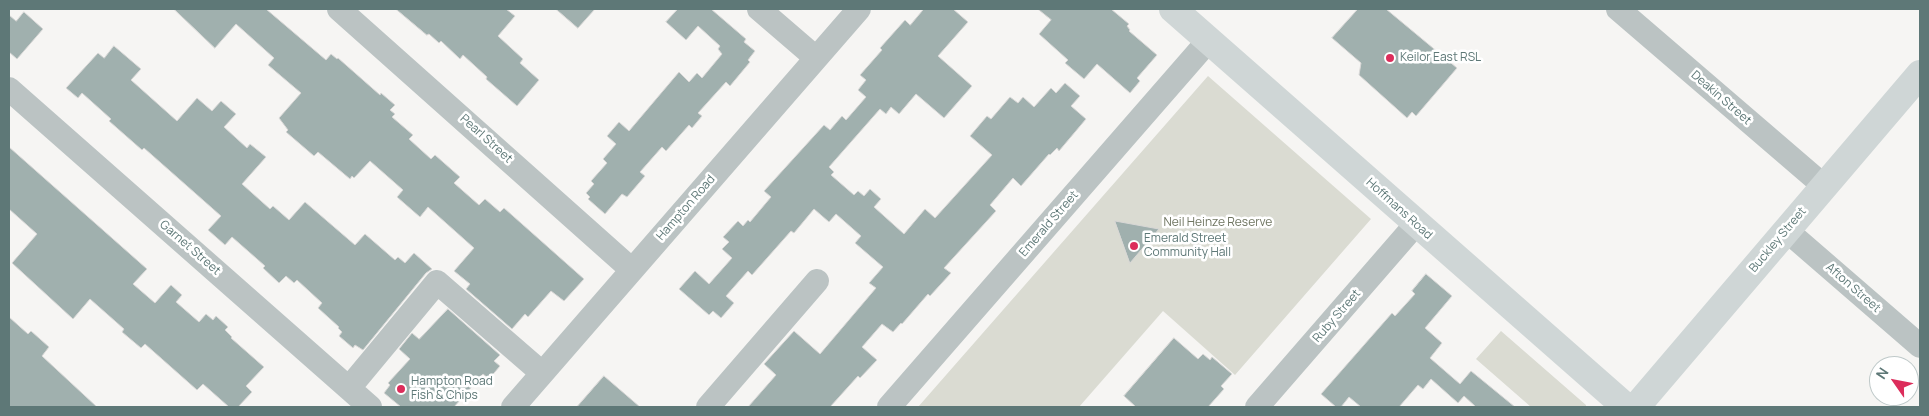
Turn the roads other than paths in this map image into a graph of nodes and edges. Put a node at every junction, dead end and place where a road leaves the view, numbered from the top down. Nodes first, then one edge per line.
1 (339, 9) edge
2 (759, 9) edge
3 (859, 9) edge
4 (1173, 9) edge
5 (1618, 9) edge
6 (1209, 40) junction
7 (816, 58) junction
8 (1920, 74) edge
9 (9, 89) edge
10 (1824, 186) junction
11 (1416, 224) junction
12 (1786, 230) junction
13 (632, 270) junction
14 (817, 281) dead end
15 (1920, 346) edge
16 (1680, 355) junction
17 (542, 373) junction
18 (349, 388) junction
19 (370, 407) edge
20 (513, 407) edge
21 (708, 407) edge
22 (889, 407) edge
23 (1258, 407) edge
24 (1626, 407) edge
25 (1636, 407) edge
26 (1653, 407) edge

1 - 13 street, Pearl Street
2 - 7 street
3 - 7 street, Hampton Road
4 - 6 main road, Hoffmans Road
5 - 10 street, Deakin Street
6 - 11 main road, Hoffmans Road
6 - 22 street, Emerald Street
7 - 13 street, Hampton Road
8 - 10 main road, Buckley Street
9 - 18 street, Garnet Street
10 - 12 main road, Buckley Street
11 - 23 street, Ruby Street
11 - 24 main road, Hoffmans Road
12 - 15 street, Afton Street
12 - 16 main road, Buckley Street
13 - 17 street, Hampton Road
14 - 21 street
16 - 25 main road, Buckley Street
16 - 26 street
17 - 18 street
17 - 20 street, Hampton Road
18 - 19 street, Garnet Street

